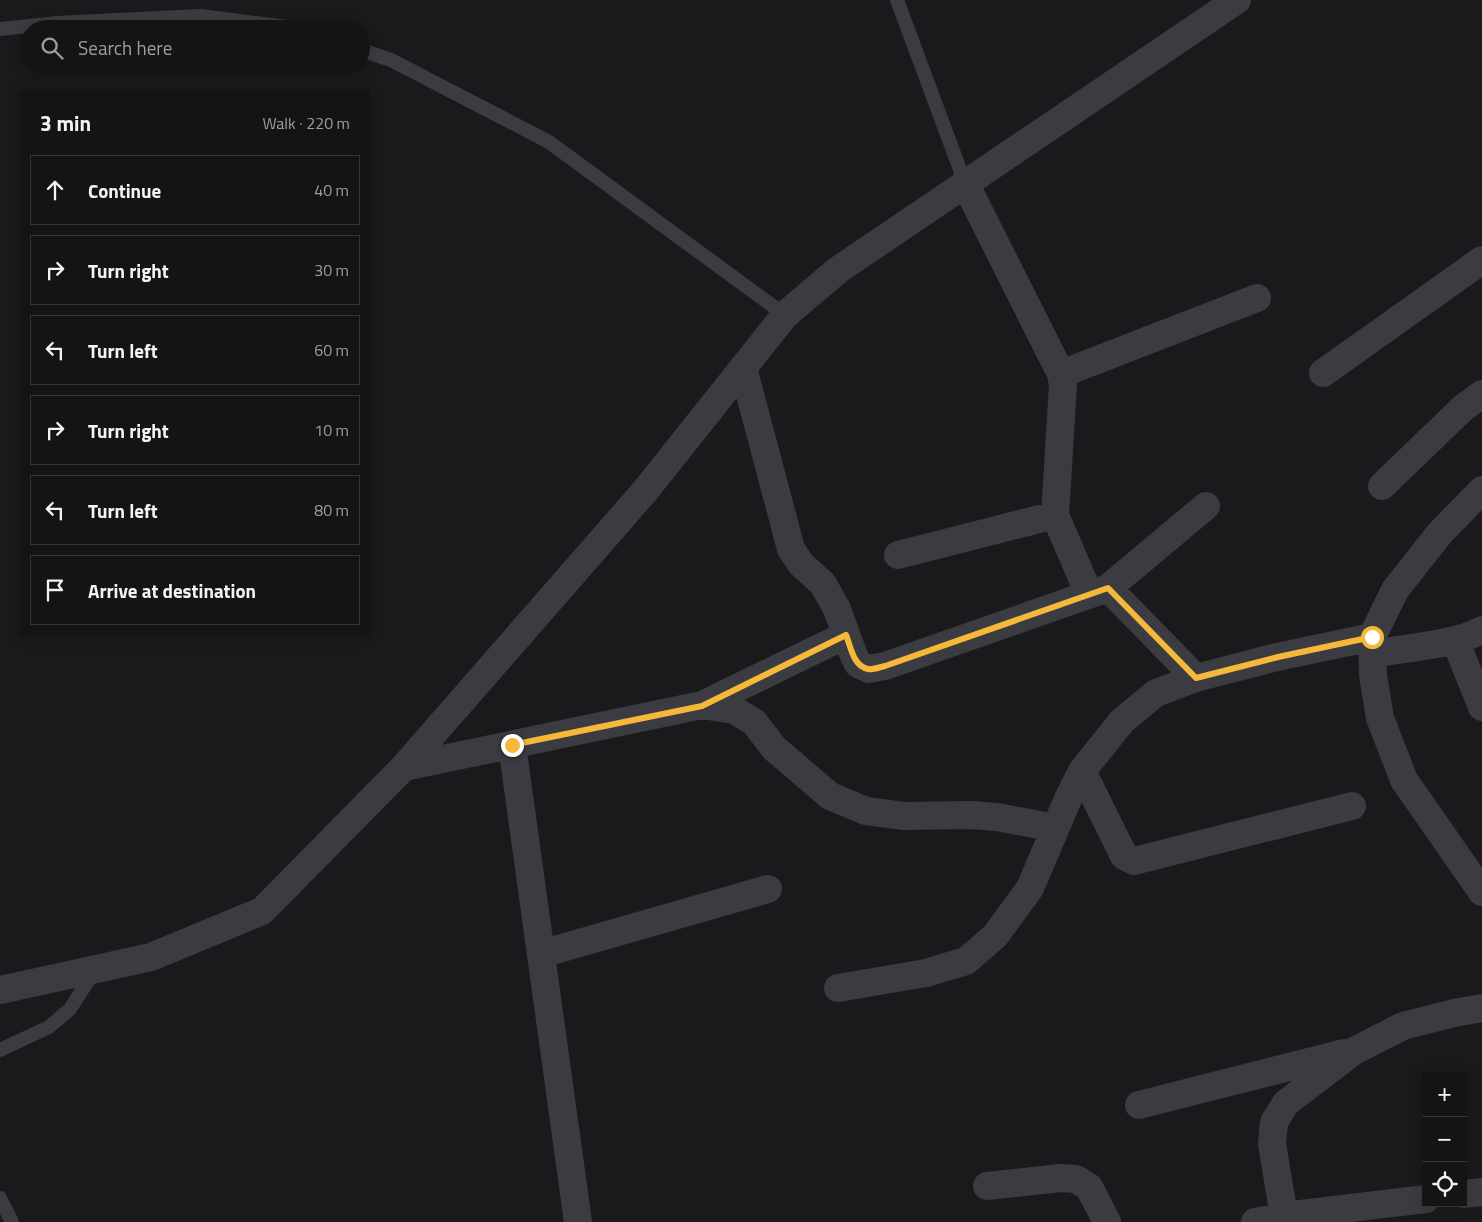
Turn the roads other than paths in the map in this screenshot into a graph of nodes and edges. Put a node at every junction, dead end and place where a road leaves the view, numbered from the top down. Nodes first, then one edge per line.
1 (897, 0) edge
2 (1237, 0) edge
3 (118, 20) edge
4 (232, 20) edge
5 (20, 27) edge
6 (0, 29) edge
7 (370, 53) edge
8 (965, 184) junction
9 (1482, 260) edge
10 (1257, 298) dead end
11 (785, 315) junction
12 (743, 368) junction
13 (1323, 373) dead end
14 (1062, 374) junction
15 (1482, 394) edge
16 (1382, 486) dead end
17 (1482, 490) edge
18 (1206, 506) dead end
19 (1055, 515) junction
20 (898, 555) dead end
21 (1099, 591) junction
22 (1482, 630) edge
23 (846, 635) junction
24 (1455, 640) junction
25 (1372, 645) junction
26 (1196, 678) junction
27 (702, 706) junction
28 (1482, 707) edge
29 (512, 745) junction
30 (404, 767) junction
31 (1082, 771) junction
32 (1352, 806) dead end
33 (1055, 828) junction
34 (768, 889) dead end
35 (1482, 892) edge
36 (541, 954) junction
37 (96, 969) junction
38 (838, 988) dead end
39 (0, 990) edge
40 (1482, 1008) edge
41 (0, 1050) edge
42 (1354, 1051) junction
43 (1139, 1105) dead end
44 (987, 1186) dead end
45 (1482, 1192) edge
46 (1467, 1194) edge
47 (0, 1198) edge
48 (1422, 1199) edge
49 (1284, 1216) junction
50 (12, 1222) edge
51 (578, 1222) edge
52 (1107, 1222) edge
53 (1255, 1222) edge

1 - 8 lane
2 - 8 street
3 - 4 lane
5 - 6 lane
7 - 11 lane
8 - 11 street
8 - 14 street
9 - 13 street
10 - 14 street
11 - 12 street
12 - 23 street
12 - 30 street
14 - 19 street
15 - 16 street
17 - 25 street
18 - 21 street
19 - 20 street
19 - 21 street
21 - 23 street
21 - 26 street
22 - 24 street
23 - 27 street
24 - 25 street
24 - 28 street
25 - 26 street
25 - 35 street
26 - 31 street
27 - 29 street
27 - 33 street
29 - 30 street
29 - 36 street
30 - 37 street
31 - 32 street
31 - 33 street
33 - 38 street
34 - 36 street
36 - 51 street
37 - 39 street
37 - 41 lane
40 - 42 street
42 - 43 street
42 - 49 street
44 - 52 street
45 - 46 street
47 - 50 lane
48 - 49 street
49 - 53 street

